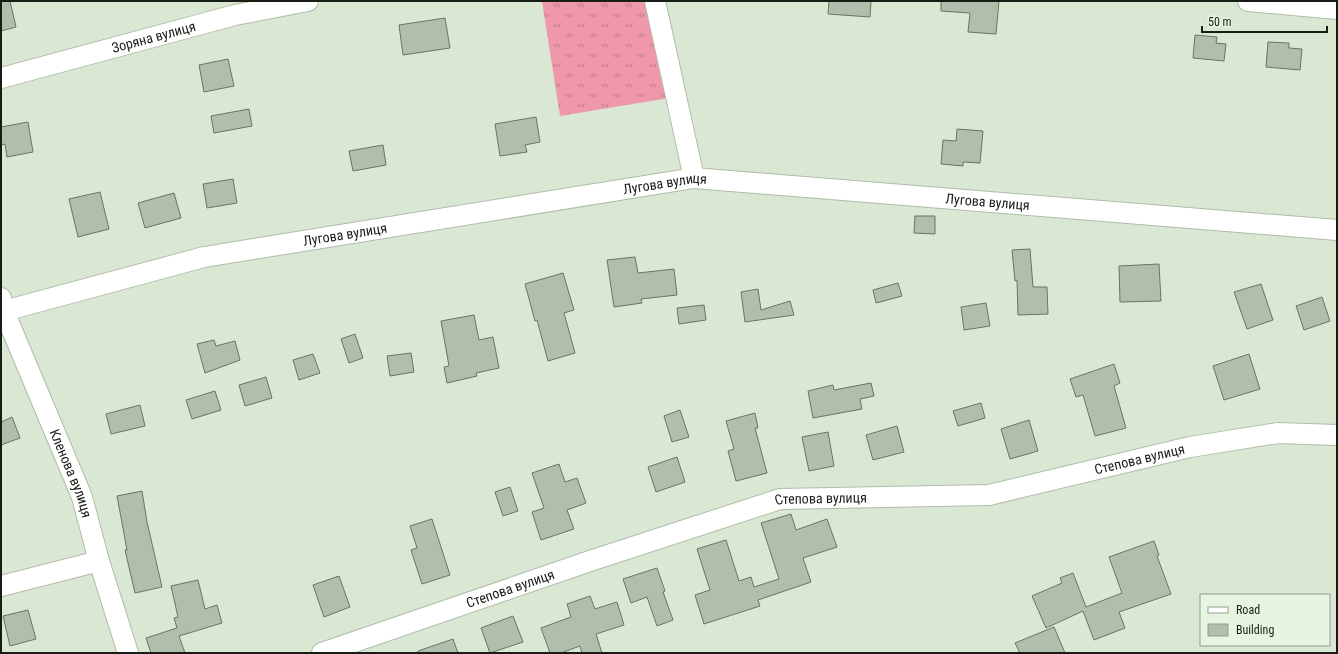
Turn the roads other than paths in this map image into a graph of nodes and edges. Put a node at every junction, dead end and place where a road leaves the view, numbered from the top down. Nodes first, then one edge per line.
1 (308, 1) edge
2 (655, 1) edge
3 (1248, 1) edge
4 (1337, 9) edge
5 (1, 78) edge
6 (694, 178) junction
7 (1337, 230) edge
8 (2, 304) edge
9 (1337, 435) edge
10 (99, 560) junction
11 (1, 586) edge
12 (128, 653) edge
13 (322, 653) edge

1 - 5 street, Зоряна вулиця
2 - 6 street
3 - 4 street
6 - 7 street, Лугова вулиця
6 - 8 street, Лугова вулиця
8 - 10 street, Кленова вулиця
9 - 13 street, Степова вулиця
10 - 11 street
10 - 12 street, Кленова вулиця

